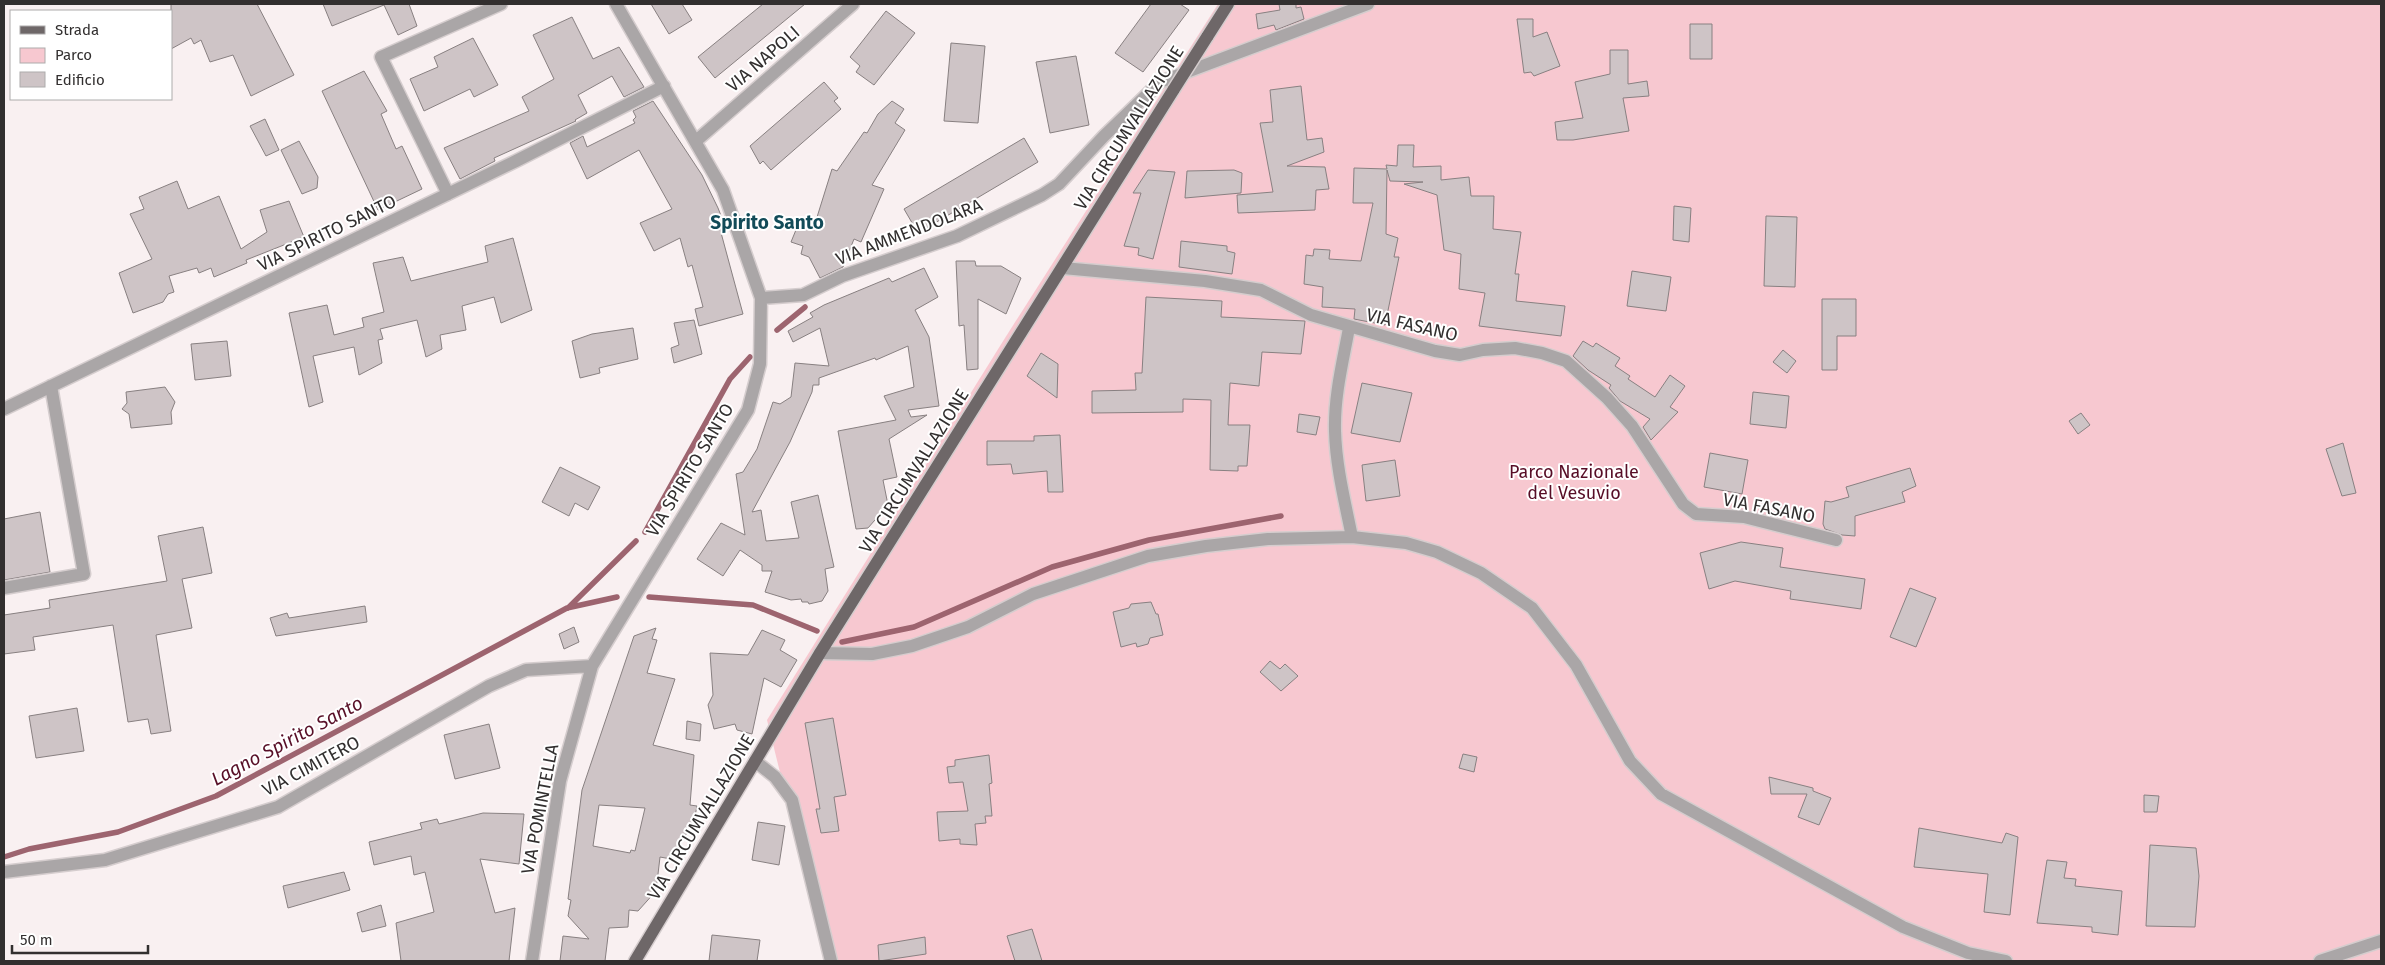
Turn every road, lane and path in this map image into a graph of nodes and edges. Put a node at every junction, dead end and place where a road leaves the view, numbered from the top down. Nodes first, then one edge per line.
1 (501, 4) edge
2 (616, 4) edge
3 (853, 4) edge
4 (1228, 4) edge
5 (1368, 4) edge
6 (664, 86) junction
7 (696, 141) junction
8 (448, 194) junction
9 (1062, 268) junction
10 (761, 298) junction
11 (1349, 328) junction
12 (51, 386) junction
13 (4, 409) edge
14 (1352, 537) junction
15 (1836, 540) dead end
16 (4, 588) edge
17 (820, 653) junction
18 (592, 666) junction
19 (755, 761) junction
20 (4, 872) edge
21 (2381, 941) edge
22 (532, 961) edge
23 (635, 961) edge
24 (831, 961) edge
25 (2006, 961) edge
26 (2320, 961) edge

1 - 8 street
2 - 6 street, VIA SPIRITO SANTO
3 - 7 street, VIA NAPOLI
4 - 9 main road, VIA CIRCUMVALLAZIONE, bridge
5 - 10 street, VIA AMMENDOLARA
6 - 7 street, VIA SPIRITO SANTO
6 - 8 street, VIA SPIRITO SANTO
7 - 10 street, VIA SPIRITO SANTO
8 - 12 street, VIA SPIRITO SANTO
9 - 11 street, VIA FASANO
9 - 17 main road, VIA CIRCUMVALLAZIONE
10 - 18 street, VIA SPIRITO SANTO
11 - 14 street
11 - 15 street, VIA FASANO
12 - 13 street, VIA SPIRITO SANTO
12 - 16 street
14 - 17 street
14 - 25 street
17 - 19 main road, VIA CIRCUMVALLAZIONE
18 - 20 street, VIA CIMITERO
18 - 22 street, VIA POMINTELLA
19 - 23 main road, VIA CIRCUMVALLAZIONE
19 - 24 street
21 - 26 street

